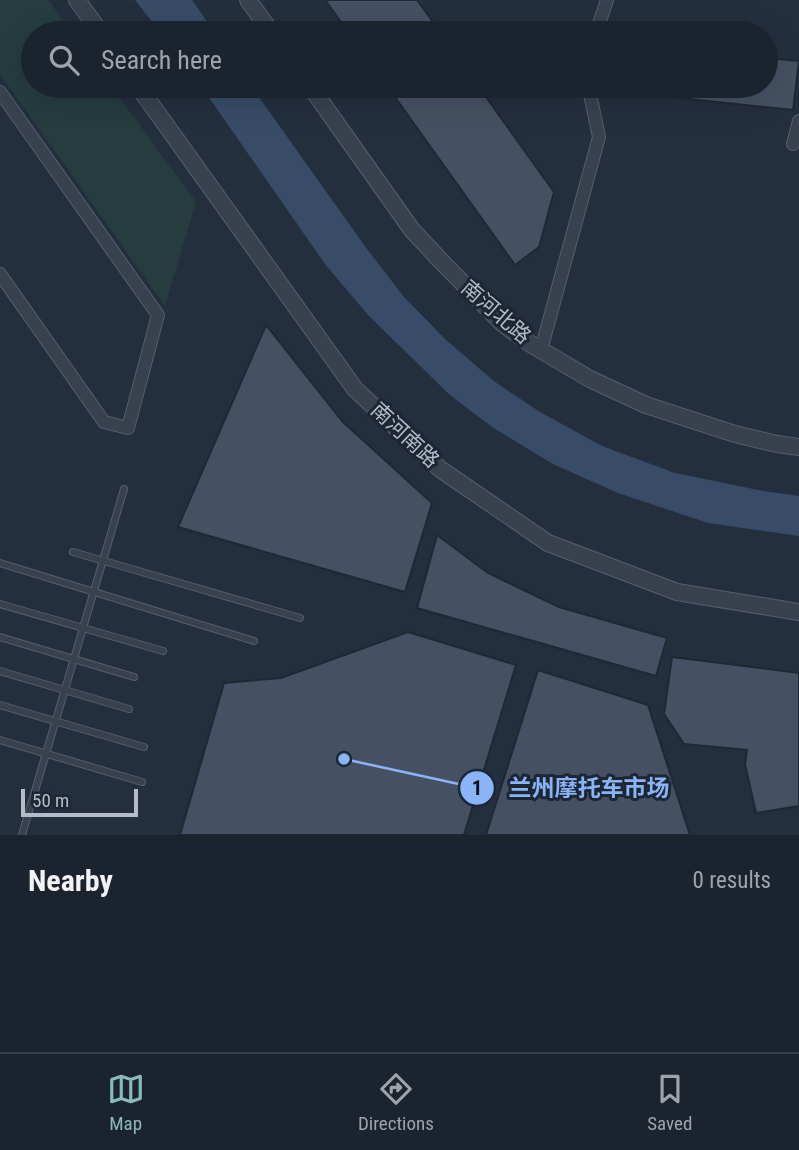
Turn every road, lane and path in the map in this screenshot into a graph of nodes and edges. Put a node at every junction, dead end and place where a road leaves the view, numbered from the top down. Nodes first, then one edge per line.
1 (77, 0) edge
2 (248, 0) edge
3 (607, 0) edge
4 (92, 21) edge
5 (263, 21) edge
6 (600, 21) edge
7 (0, 92) edge
8 (147, 98) edge
9 (319, 98) edge
10 (591, 98) edge
11 (799, 121) edge
12 (793, 144) dead end
13 (0, 274) edge
14 (541, 350) junction
15 (799, 447) edge
16 (124, 489) dead end
17 (72, 552) dead end
18 (103, 561) junction
19 (0, 563) edge
20 (94, 592) junction
21 (0, 604) edge
22 (799, 612) edge
23 (300, 618) dead end
24 (83, 628) junction
25 (0, 637) edge
26 (254, 641) dead end
27 (163, 651) dead end
28 (74, 659) junction
29 (0, 671) edge
30 (134, 677) dead end
31 (65, 690) junction
32 (0, 705) edge
33 (130, 709) dead end
34 (56, 721) junction
35 (0, 740) edge
36 (144, 747) dead end
37 (46, 754) junction
38 (142, 782) dead end
39 (22, 835) edge

1 - 4 street
2 - 5 street
3 - 6 street
7 - 13 street
8 - 22 street, 南河南路
9 - 14 street, 南河北路
10 - 14 street
11 - 12 street
14 - 15 street, 南河北路
16 - 18 lane
17 - 18 lane
18 - 20 lane
18 - 23 lane
19 - 20 lane
20 - 24 lane
20 - 26 lane
21 - 24 lane
24 - 27 lane
24 - 28 lane
25 - 28 lane
28 - 30 lane
28 - 31 lane
29 - 31 lane
31 - 33 lane
31 - 34 lane
32 - 34 lane
34 - 36 lane
34 - 37 lane
35 - 37 lane
37 - 38 lane
37 - 39 lane

